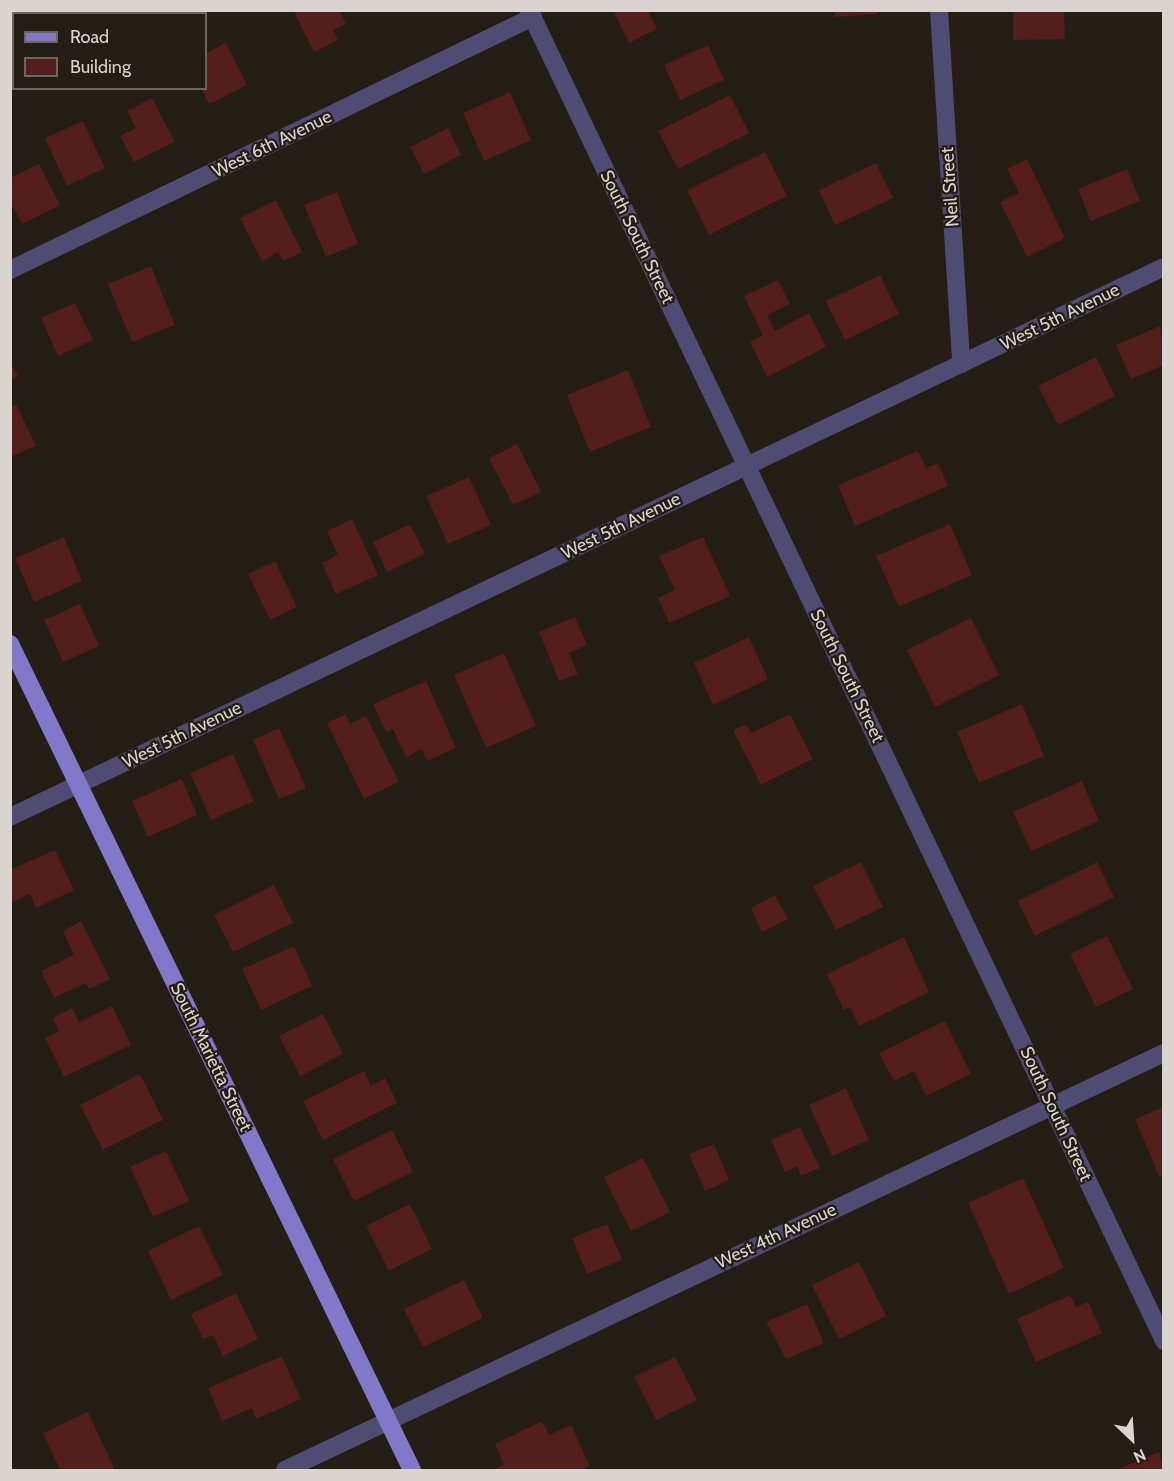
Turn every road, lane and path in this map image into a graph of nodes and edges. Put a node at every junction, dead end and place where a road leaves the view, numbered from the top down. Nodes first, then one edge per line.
1 (939, 10) edge
2 (531, 14) edge
3 (1164, 267) edge
4 (10, 270) edge
5 (961, 364) junction
6 (747, 466) junction
7 (10, 644) edge
8 (78, 785) junction
9 (10, 817) edge
10 (1164, 1053) edge
11 (1052, 1104) junction
12 (1164, 1341) edge
13 (389, 1420) junction
14 (285, 1470) edge
15 (412, 1470) edge

1 - 5 street, Neil Street
2 - 4 street, West 6th Avenue
2 - 6 street, South South Street
3 - 5 street, West 5th Avenue
5 - 6 street, West 5th Avenue
6 - 8 street, West 5th Avenue
6 - 11 street, South South Street
7 - 8 main road, South Marietta Street
8 - 9 street, West 5th Avenue
8 - 13 main road, South Marietta Street
10 - 11 street, West 4th Avenue
11 - 12 street, South South Street
11 - 13 street, West 4th Avenue
13 - 14 street, West 4th Avenue
13 - 15 main road, South Marietta Street

